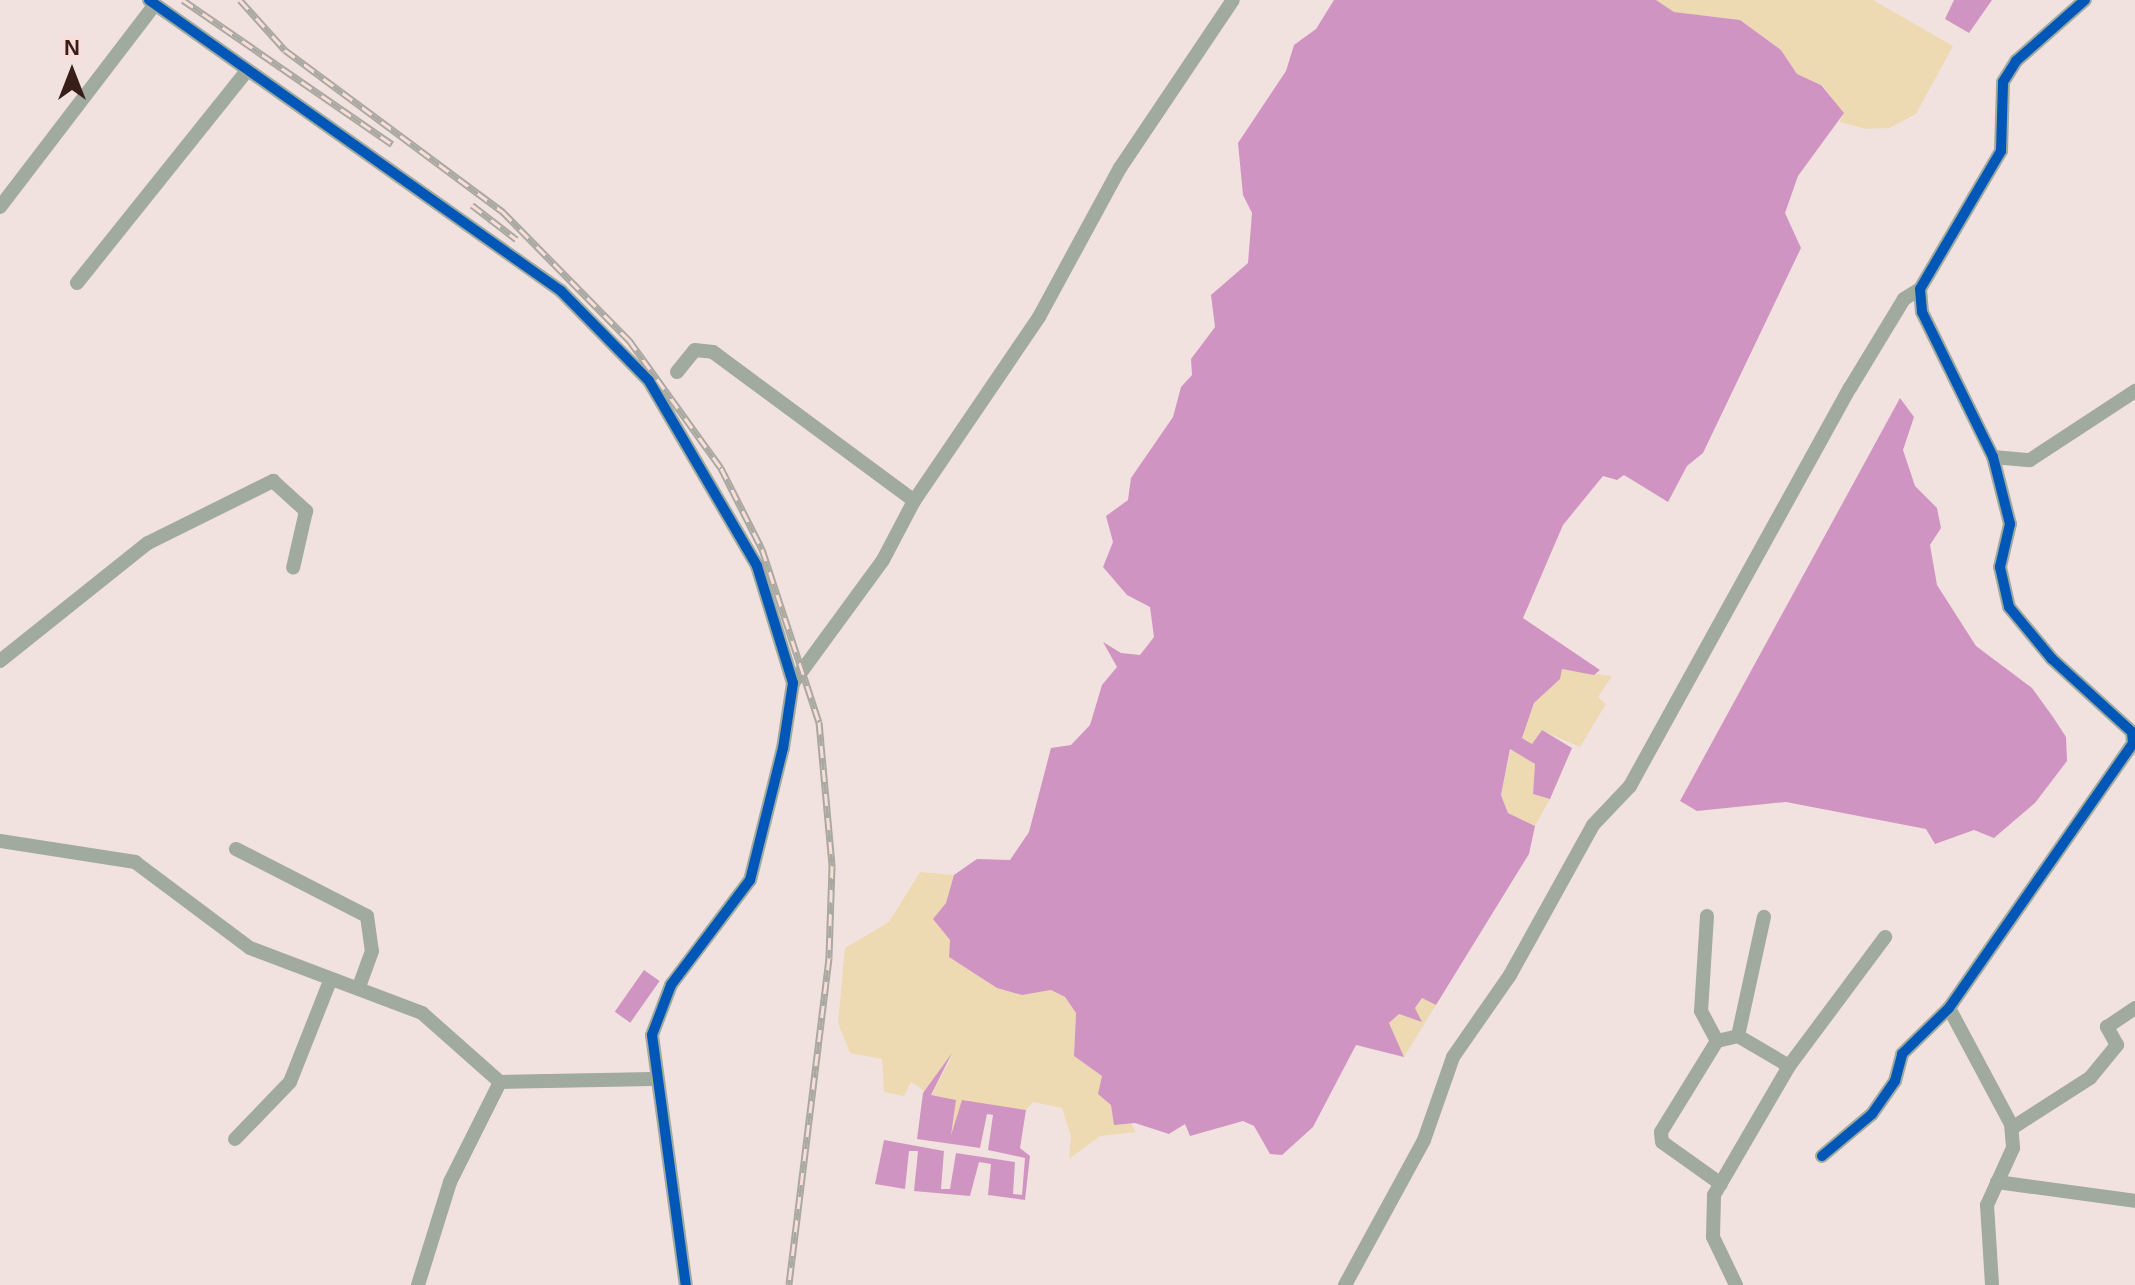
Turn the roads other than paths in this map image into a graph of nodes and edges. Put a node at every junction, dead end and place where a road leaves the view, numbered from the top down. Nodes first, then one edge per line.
1 (1233, 0) edge
2 (2085, 0) edge
3 (152, 2) edge
4 (247, 71) junction
5 (0, 207) edge
6 (77, 283) dead end
7 (1920, 289) junction
8 (677, 372) dead end
9 (2135, 391) edge
10 (1993, 457) junction
11 (914, 501) junction
12 (293, 568) dead end
13 (0, 661) edge
14 (793, 683) junction
15 (2134, 732) edge
16 (0, 841) edge
17 (236, 849) dead end
18 (1707, 916) dead end
19 (1764, 917) dead end
20 (1885, 937) dead end
21 (330, 981) junction
22 (359, 986) junction
23 (1949, 1008) junction
24 (2135, 1008) edge
25 (1738, 1036) junction
26 (1717, 1041) junction
27 (1789, 1066) junction
28 (653, 1079) junction
29 (500, 1082) junction
30 (2012, 1128) junction
31 (235, 1139) dead end
32 (1822, 1156) dead end
33 (1997, 1182) junction
34 (1721, 1184) junction
35 (2135, 1201) edge
36 (418, 1285) edge
37 (686, 1285) edge
38 (1345, 1285) edge
39 (1736, 1285) edge
40 (1992, 1285) edge

1 - 11 street
2 - 7 street
3 - 4 street
3 - 5 street
4 - 6 street
4 - 14 street
7 - 10 street
7 - 38 street
8 - 11 street
9 - 10 street
10 - 15 street
11 - 14 street
12 - 13 street
14 - 28 street
15 - 23 street
16 - 21 street
17 - 22 street
18 - 26 street
19 - 25 street
20 - 27 street
21 - 22 street
21 - 31 street
22 - 29 street
23 - 30 street
23 - 32 street
24 - 30 street
25 - 26 street
25 - 27 street
26 - 34 street
27 - 34 street
28 - 29 street
28 - 37 street
29 - 36 street
30 - 33 street
33 - 35 street
33 - 40 street
34 - 39 street

